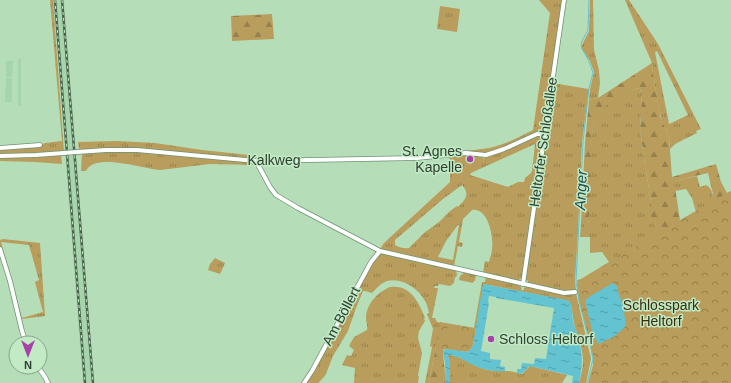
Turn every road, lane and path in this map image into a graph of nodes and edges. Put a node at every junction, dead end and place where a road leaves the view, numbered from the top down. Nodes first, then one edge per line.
1 (564, 0) edge
2 (544, 134) junction
3 (40, 144) dead end
4 (0, 148) edge
5 (0, 156) edge
6 (256, 161) junction
7 (0, 249) edge
8 (380, 251) junction
9 (523, 284) junction
10 (575, 292) dead end
11 (23, 335) edge
12 (304, 383) edge

1 - 2 street, Heltorfer Schloßallee
2 - 6 street, Kalkweg
2 - 9 street, Heltorfer Schloßallee
3 - 4 street
5 - 6 street, Kalkweg, bridge
6 - 8 street
7 - 11 street
8 - 9 street
8 - 12 street, Am Böllert
9 - 10 street

